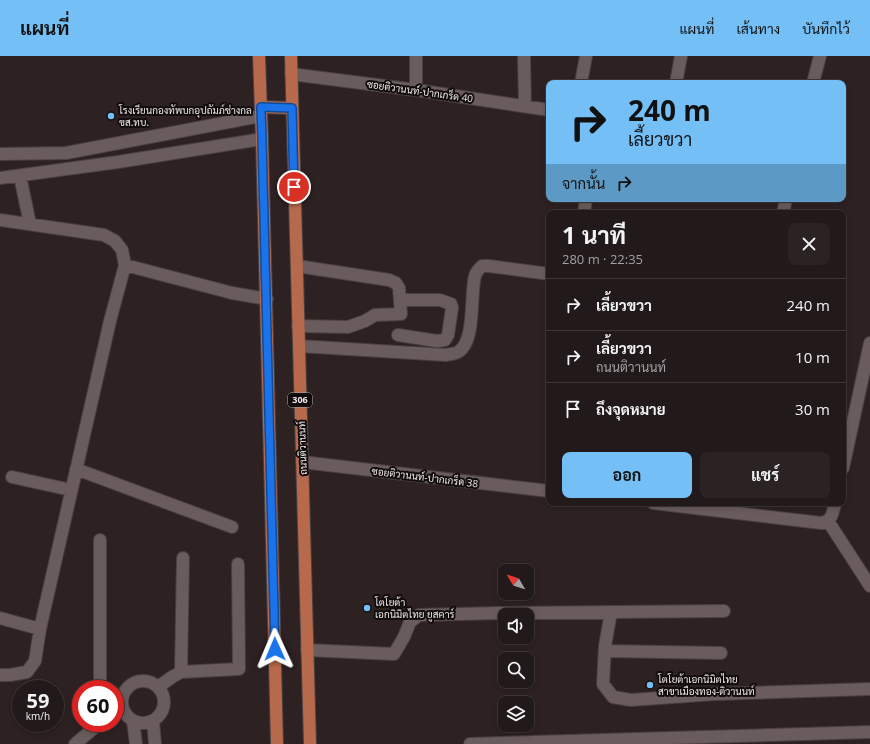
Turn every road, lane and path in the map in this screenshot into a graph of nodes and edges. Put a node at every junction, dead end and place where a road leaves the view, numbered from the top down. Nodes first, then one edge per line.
1 (259, 56) edge
2 (291, 56) edge
3 (416, 56) edge
4 (524, 56) edge
5 (586, 56) edge
6 (682, 56) edge
7 (820, 56) edge
8 (291, 74) junction
9 (582, 80) edge
10 (677, 80) edge
11 (814, 80) edge
12 (416, 90) junction
13 (525, 106) junction
14 (292, 108) junction
15 (546, 110) edge
16 (261, 112) junction
17 (262, 139) junction
18 (0, 154) edge
19 (20, 176) junction
20 (0, 178) edge
21 (0, 220) edge
22 (30, 224) junction
23 (124, 265) junction
24 (297, 266) junction
25 (546, 274) edge
26 (267, 299) junction
27 (400, 300) junction
28 (298, 326) junction
29 (398, 335) dead end
30 (870, 343) edge
31 (299, 346) junction
32 (846, 454) edge
33 (302, 462) junction
34 (76, 469) junction
35 (12, 477) dead end
36 (72, 490) junction
37 (546, 491) edge
38 (678, 506) edge
39 (834, 506) edge
40 (828, 521) junction
41 (232, 528) dead end
42 (100, 540) dead end
43 (182, 558) dead end
44 (238, 564) dead end
45 (870, 586) edge
46 (724, 611) dead end
47 (611, 612) junction
48 (0, 618) edge
49 (40, 629) junction
50 (307, 650) junction
51 (605, 651) junction
52 (721, 653) dead end
53 (181, 672) junction
54 (0, 675) edge
55 (100, 680) edge
56 (158, 687) junction
57 (870, 689) edge
58 (124, 692) edge
59 (124, 712) edge
60 (133, 721) junction
61 (152, 721) junction
62 (89, 732) edge
63 (870, 732) edge
64 (598, 742) edge
65 (75, 744) edge
66 (136, 744) edge
67 (155, 744) edge
68 (277, 744) edge
69 (310, 744) edge
70 (470, 744) edge
71 (483, 744) edge

1 - 16 main road
2 - 8 main road, ถนนติวานนท์ / 306
3 - 12 street
4 - 13 street
5 - 9 street
6 - 10 street
7 - 11 street
8 - 12 street, ซอยติวานนท์-ปากเกร็ด 40
8 - 14 main road, ถนนติวานนท์ / 306
12 - 13 street, ซอยติวานนท์-ปากเกร็ด 40
13 - 15 street, ซอยติวานนท์-ปากเกร็ด 40
14 - 16 main road
14 - 24 main road, ถนนติวานนท์ / 306
16 - 17 main road
16 - 18 street
17 - 19 street
17 - 26 main road
19 - 20 street
19 - 22 street
21 - 22 street
22 - 23 street
23 - 26 street
23 - 34 street
24 - 27 street
24 - 28 main road, ถนนติวานนท์ / 306
25 - 31 street
26 - 68 main road
27 - 28 street
27 - 29 street
28 - 31 main road, ถนนติวานนท์ / 306
30 - 32 street
31 - 33 main road, ถนนติวานนท์ / 306
33 - 37 street, ซอยติวานนท์-ปากเกร็ด 38
33 - 50 main road, ถนนติวานนท์ / 306
34 - 36 street
34 - 41 street
35 - 36 street
36 - 49 street
38 - 40 street
39 - 40 street
40 - 45 street
42 - 55 street
43 - 53 street
44 - 53 street
46 - 47 street
47 - 50 street
47 - 51 street
48 - 49 street
49 - 54 street
50 - 69 main road, ถนนติวานนท์ / 306
51 - 52 street
51 - 57 street
53 - 56 street
56 - 58 street
56 - 61 street
59 - 60 street
60 - 61 street
60 - 66 street
61 - 67 street
62 - 65 street
63 - 64 street
64 - 71 street
70 - 71 street

